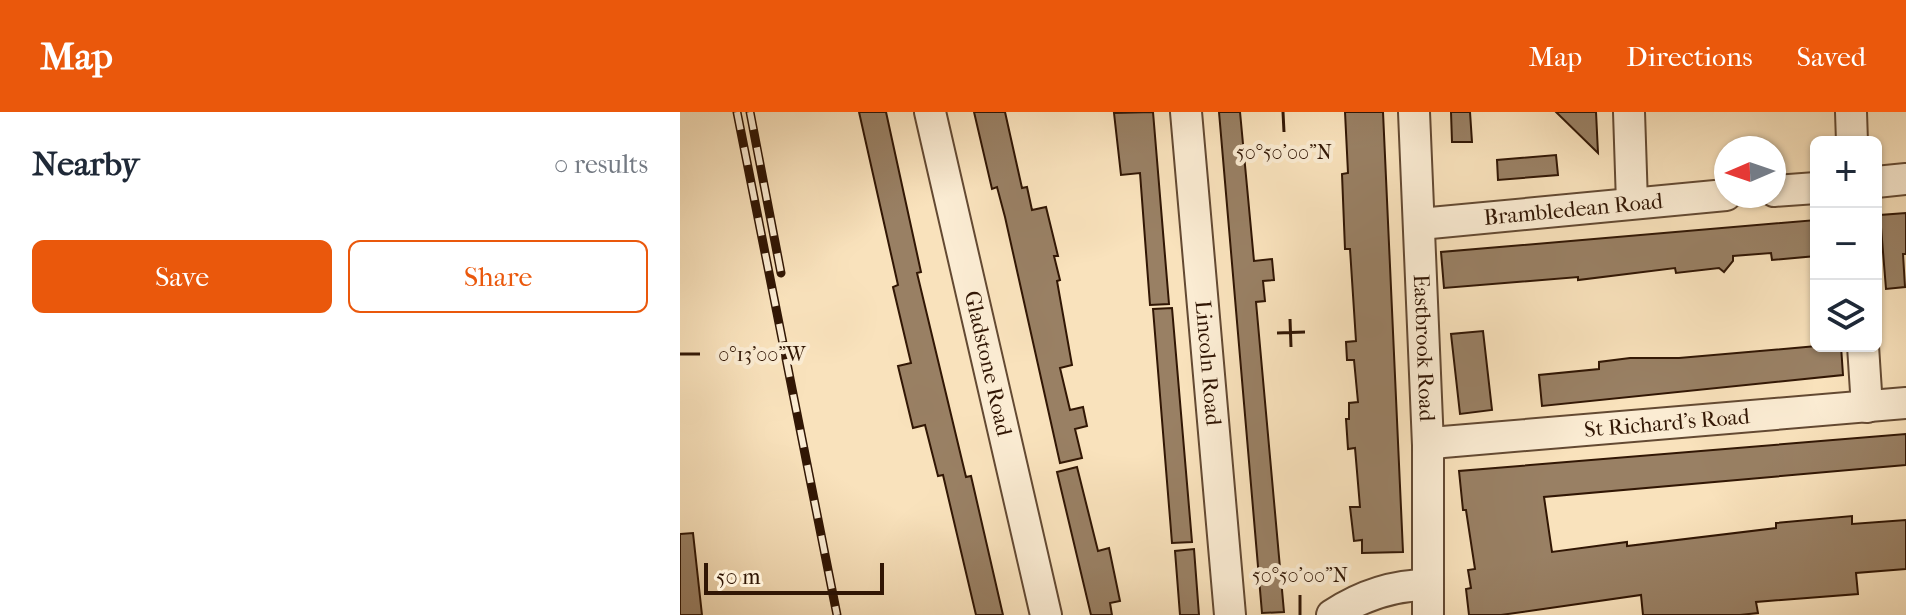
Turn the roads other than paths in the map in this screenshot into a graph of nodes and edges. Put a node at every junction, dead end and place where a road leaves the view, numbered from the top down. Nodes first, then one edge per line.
1 (930, 112) edge
2 (1186, 112) edge
3 (1414, 112) edge
4 (1629, 112) edge
5 (1851, 112) edge
6 (1852, 136) edge
7 (1906, 179) edge
8 (1882, 181) edge
9 (1810, 188) edge
10 (1786, 190) edge
11 (1714, 196) edge
12 (1632, 203) junction
13 (1420, 224) junction
14 (1863, 352) edge
15 (1906, 403) edge
16 (1867, 407) junction
17 (1428, 445) junction
18 (1428, 585) junction
19 (1046, 615) edge
20 (1230, 615) edge
21 (1332, 615) edge
22 (1428, 615) edge

1 - 19 street, Gladstone Road
2 - 20 street, Lincoln Road
3 - 13 street, Eastbrook Road
4 - 12 street
5 - 6 street
7 - 8 street
9 - 10 street
11 - 12 street, Brambledean Road
12 - 13 street, Brambledean Road
13 - 17 street, Eastbrook Road
14 - 16 street
15 - 16 street, St Richard's Road
16 - 17 street, St Richard's Road
17 - 18 street, Eastbrook Road
18 - 21 street
18 - 22 street, Eastbrook Road

